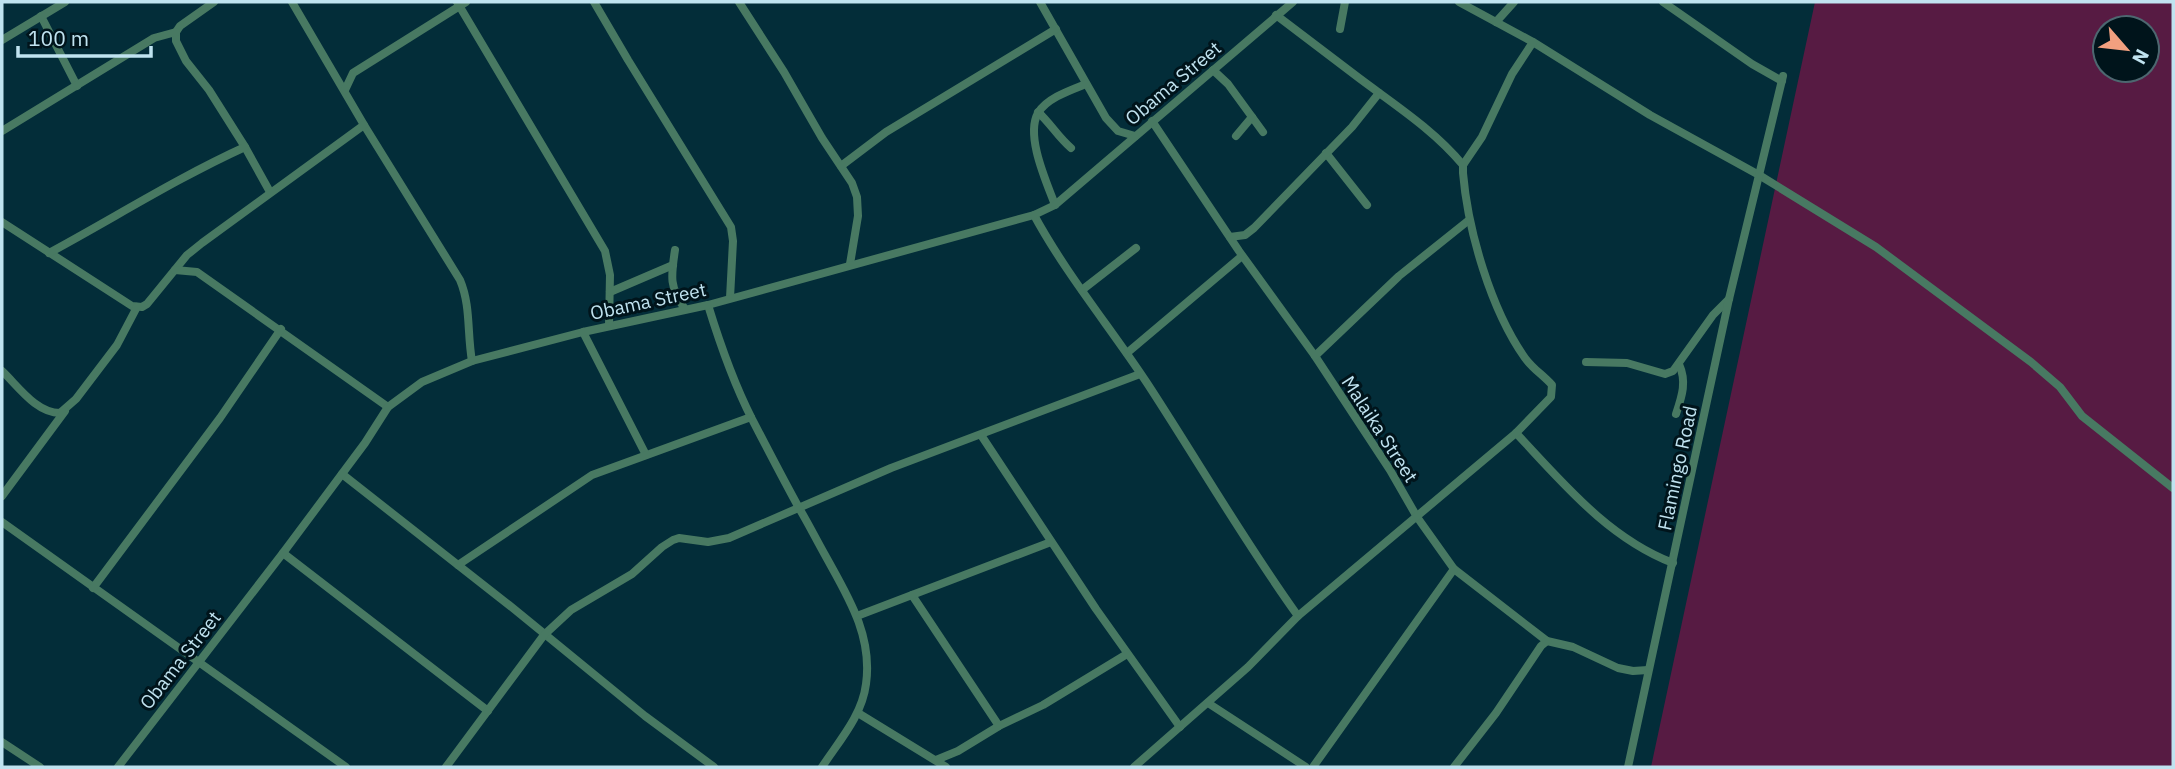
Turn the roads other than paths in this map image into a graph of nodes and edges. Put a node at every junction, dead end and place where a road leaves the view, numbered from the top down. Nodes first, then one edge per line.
1 (65, 2) edge
2 (214, 2) edge
3 (292, 2) edge
4 (594, 2) edge
5 (739, 2) edge
6 (1040, 2) edge
7 (1293, 2) edge
8 (1345, 2) edge
9 (1459, 2) edge
10 (1514, 2) edge
11 (1662, 2) edge
12 (461, 3) edge
13 (1276, 15) junction
14 (41, 16) junction
15 (1496, 22) junction
16 (1056, 29) junction
17 (1340, 29) dead end
18 (176, 32) junction
19 (2, 40) edge
20 (1533, 42) junction
21 (1213, 70) junction
22 (1086, 84) junction
23 (77, 86) junction
24 (345, 90) junction
25 (1379, 93) junction
26 (1038, 112) junction
27 (1252, 117) junction
28 (1152, 121) junction
29 (364, 125) junction
30 (2, 131) edge
31 (1118, 131) junction
32 (1263, 132) dead end
33 (1135, 136) junction
34 (1236, 136) dead end
35 (245, 147) junction
36 (1071, 148) dead end
37 (1119, 150) junction
38 (1326, 153) junction
39 (1463, 165) junction
40 (841, 166) junction
41 (1759, 176) junction
42 (270, 192) junction
43 (1055, 205) junction
44 (1367, 205) dead end
45 (1034, 215) junction
46 (1469, 220) junction
47 (2, 222) edge
48 (1245, 235) junction
49 (1230, 237) junction
50 (1136, 248) dead end
51 (675, 250) dead end
52 (49, 253) junction
53 (1240, 253) junction
54 (850, 264) junction
55 (673, 265) junction
56 (174, 270) junction
57 (1082, 290) junction
58 (610, 292) junction
59 (730, 298) junction
60 (1729, 299) junction
61 (708, 305) junction
62 (136, 307) junction
63 (685, 309) junction
64 (609, 325) junction
65 (281, 329) junction
66 (583, 332) junction
67 (1126, 353) junction
68 (1315, 356) junction
69 (472, 361) junction
70 (1586, 362) dead end
71 (1679, 364) junction
72 (2, 371) edge
73 (1140, 373) junction
74 (388, 407) junction
75 (67, 409) junction
76 (1676, 414) dead end
77 (751, 417) junction
78 (1516, 433) junction
79 (981, 435) junction
80 (646, 455) junction
81 (342, 474) junction
82 (2173, 488) edge
83 (2, 496) edge
84 (799, 507) junction
85 (1417, 517) junction
86 (2, 522) edge
87 (1051, 542) junction
88 (283, 553) junction
89 (1673, 562) junction
90 (458, 565) junction
91 (1454, 569) junction
92 (93, 588) junction
93 (912, 595) junction
94 (857, 616) junction
95 (1298, 616) junction
96 (544, 635) junction
97 (1547, 641) junction
98 (1127, 654) junction
99 (198, 663) junction
100 (1648, 670) junction
101 (1208, 703) junction
102 (488, 711) junction
103 (859, 713) junction
104 (999, 726) junction
105 (1180, 727) junction
106 (2, 742) edge
107 (936, 760) junction
108 (123, 765) edge
109 (40, 767) edge
110 (346, 767) edge
111 (446, 767) edge
112 (714, 767) edge
113 (822, 767) edge
114 (946, 767) edge
115 (1134, 767) edge
116 (1306, 767) edge
117 (1312, 767) edge
118 (1454, 767) edge
119 (1628, 767) edge

1 - 14 street
2 - 18 street
3 - 24 street
4 - 59 street
5 - 40 street
6 - 16 street
7 - 13 street, Obama Street
8 - 17 street
9 - 15 street
10 - 15 street
11 - 41 street, Flamingo Road
12 - 24 street
12 - 58 street
13 - 21 street, Obama Street
13 - 25 street
14 - 19 street
14 - 23 street
15 - 20 street
16 - 22 street
16 - 40 street
18 - 23 street
18 - 35 street
20 - 39 street
20 - 41 street
21 - 27 street
21 - 28 street, Obama Street
22 - 26 street
22 - 31 street
23 - 30 street
24 - 29 street
25 - 38 street
25 - 39 street
26 - 36 street
26 - 43 street
27 - 32 street
27 - 34 street
28 - 33 street, Obama Street
28 - 49 street, Malaika Street
29 - 42 street
29 - 69 street
31 - 33 street
31 - 37 street
33 - 37 street, Obama Street
35 - 42 street
35 - 52 street
37 - 43 street, Obama Street
38 - 44 street
38 - 48 street
39 - 46 street
40 - 54 street
41 - 60 street, Flamingo Road
41 - 82 street
42 - 56 street
43 - 45 street, Obama Street
45 - 54 street, Obama Street
45 - 57 street
46 - 68 street
46 - 78 street
47 - 52 street
48 - 49 street
48 - 53 street
49 - 53 street, Malaika Street
50 - 57 street
51 - 55 street
52 - 62 street
53 - 67 street
53 - 68 street, Malaika Street
54 - 59 street, Obama Street
55 - 58 street
55 - 63 street
56 - 62 street
56 - 65 street
57 - 67 street
58 - 64 street
59 - 61 street, Obama Street
60 - 71 street
60 - 89 street, Flamingo Road
61 - 63 street, Obama Street
61 - 77 street
62 - 75 street
63 - 64 street, Obama Street
64 - 66 street, Obama Street
65 - 74 street
65 - 92 street
66 - 69 street, Obama Street
66 - 80 street
67 - 73 street
68 - 85 street, Malaika Street
69 - 74 street, Obama Street
70 - 71 street
71 - 76 street
72 - 75 street
73 - 79 street
73 - 95 street
74 - 81 street, Obama Street
75 - 83 street
77 - 80 street
77 - 84 street
78 - 85 street
78 - 89 street
79 - 84 street
79 - 87 street
80 - 90 street
81 - 88 street, Obama Street
81 - 90 street
84 - 94 street
84 - 96 street
85 - 91 street, Malaika Street
85 - 95 street
86 - 92 street
87 - 93 street
87 - 98 street
88 - 99 street, Obama Street
88 - 102 street
89 - 100 street, Flamingo Road
90 - 96 street
91 - 97 street, Malaika Street
91 - 117 street
92 - 99 street
93 - 94 street
93 - 104 street
94 - 103 street
95 - 101 street
96 - 102 street
96 - 112 street
97 - 100 street, Malaika Street
97 - 118 street
98 - 104 street
98 - 105 street
99 - 108 street, Obama Street
99 - 110 street
100 - 119 street, Flamingo Road
101 - 105 street
101 - 116 street
102 - 111 street
103 - 107 street
103 - 113 street
104 - 107 street
105 - 115 street
106 - 109 street
107 - 114 street

